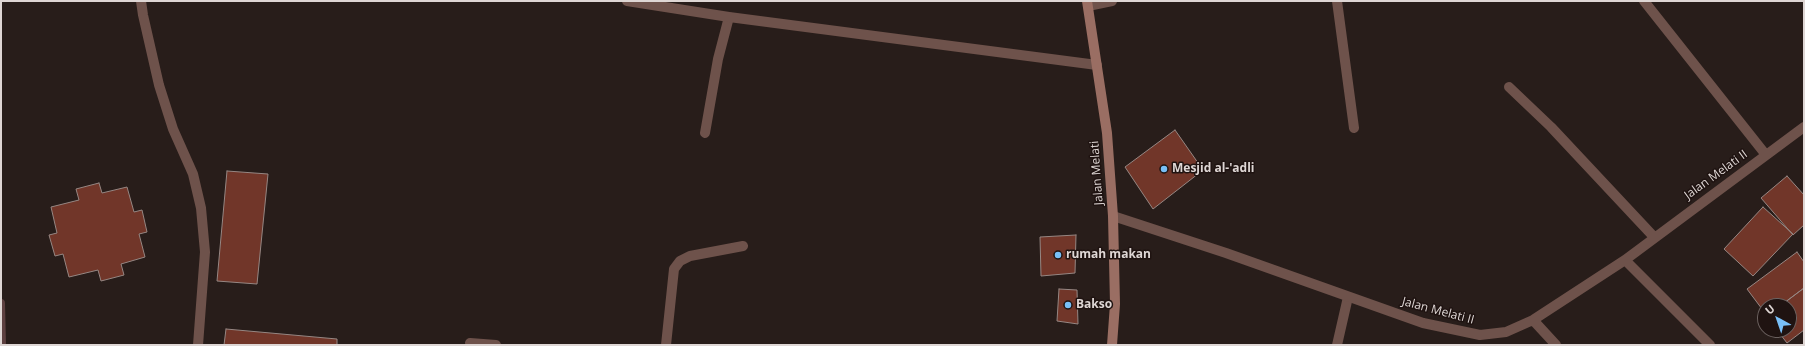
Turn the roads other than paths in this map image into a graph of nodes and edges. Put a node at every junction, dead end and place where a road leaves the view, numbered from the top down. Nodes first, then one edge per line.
1 (141, 1) edge
2 (627, 1) edge
3 (1112, 1) edge
4 (1338, 1) edge
5 (1644, 1) edge
6 (1087, 4) edge
7 (729, 17) junction
8 (1097, 65) junction
9 (1509, 87) dead end
10 (1804, 126) edge
11 (1354, 128) dead end
12 (705, 133) dead end
13 (1766, 155) junction
14 (1113, 216) junction
15 (1654, 237) junction
16 (743, 246) dead end
17 (1625, 260) junction
18 (1348, 297) junction
19 (1533, 320) junction
20 (470, 343) dead end
21 (198, 345) edge
22 (496, 345) edge
23 (666, 345) edge
24 (1112, 345) edge
25 (1336, 345) edge
26 (1556, 345) edge
27 (1710, 345) edge

1 - 21 street
2 - 7 street
3 - 6 street
4 - 11 street
5 - 13 street
6 - 8 main road, Jalan Melati
7 - 8 street
7 - 12 street
8 - 14 main road, Jalan Melati
9 - 15 street
10 - 13 street, Jalan Melati II
13 - 15 street, Jalan Melati II
14 - 18 street, Jalan Melati II
14 - 24 main road, Jalan Melati
15 - 17 street, Jalan Melati II
16 - 23 street
17 - 19 street, Jalan Melati II
17 - 27 street
18 - 19 street, Jalan Melati II
18 - 25 street
19 - 26 street
20 - 22 street

